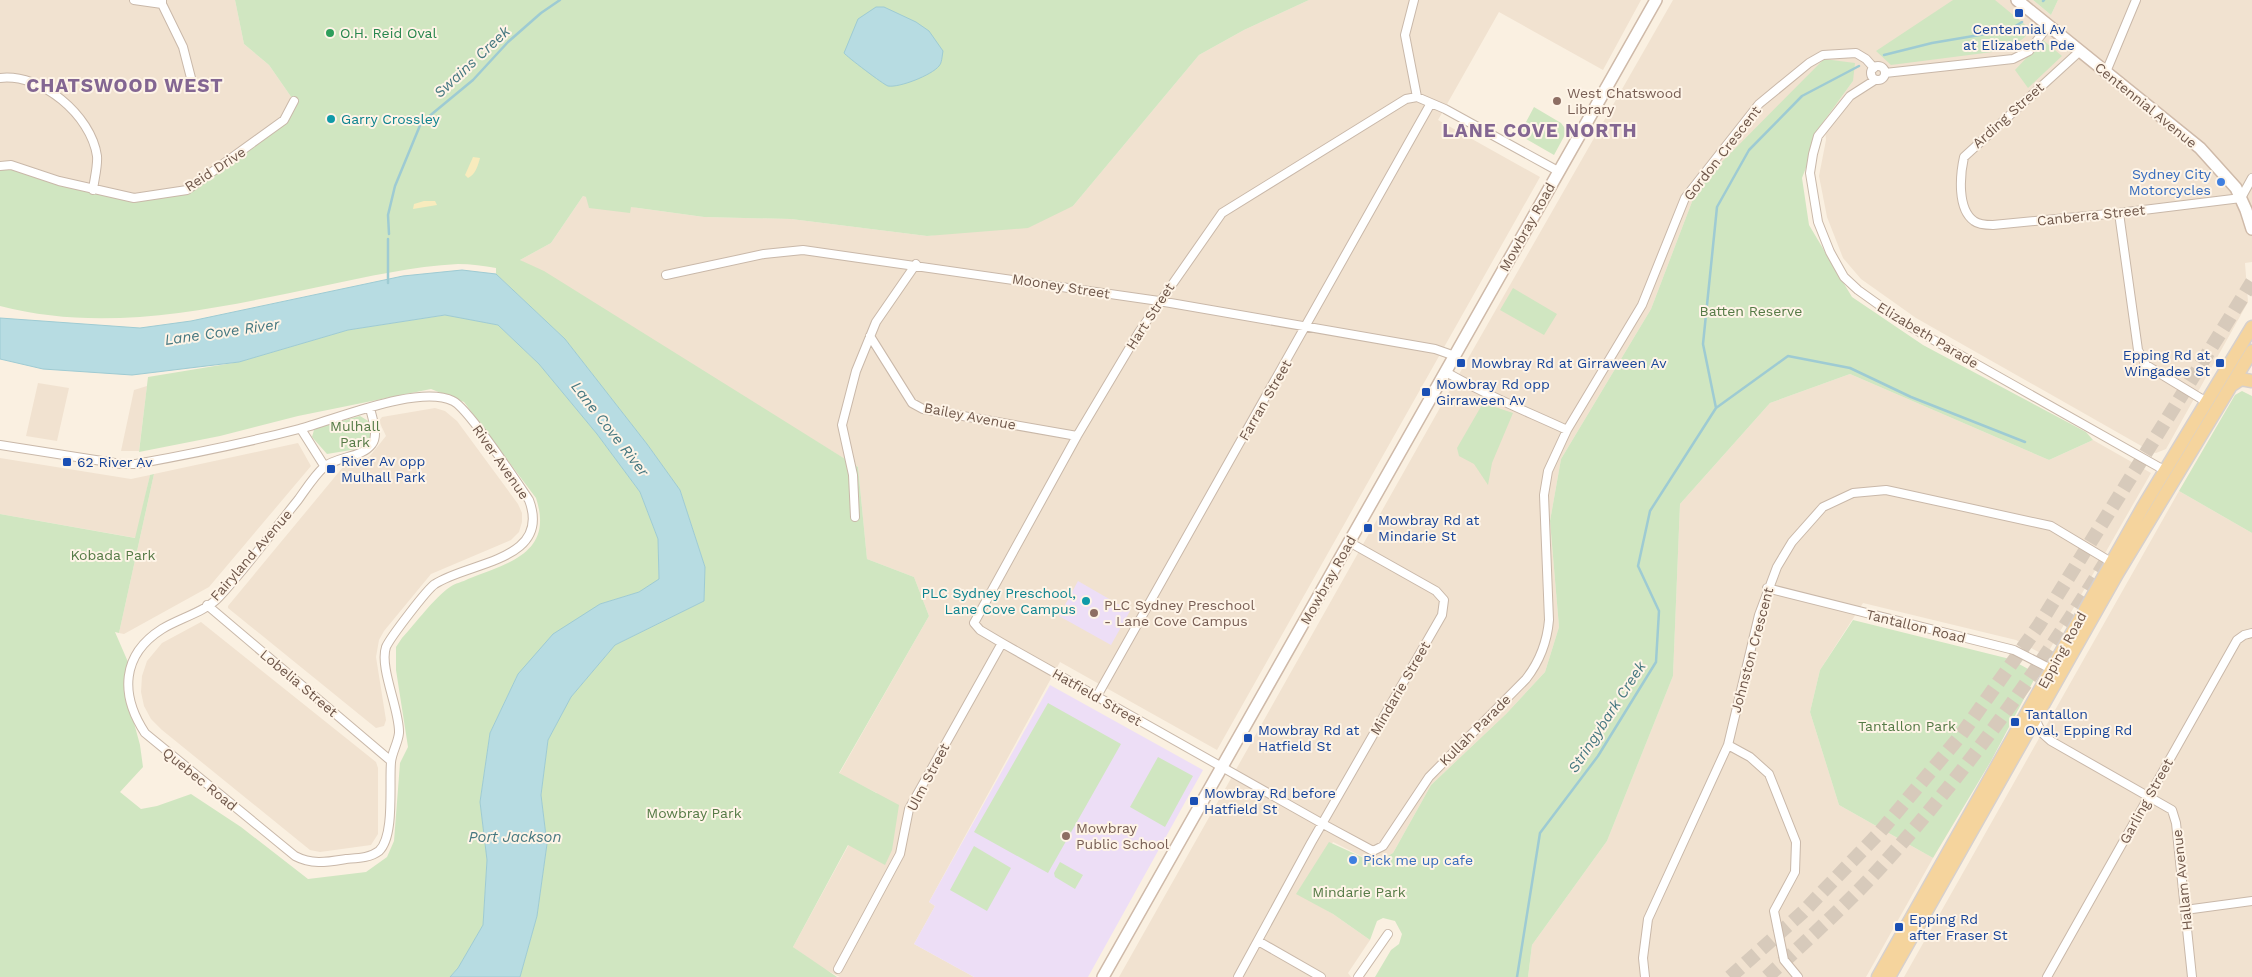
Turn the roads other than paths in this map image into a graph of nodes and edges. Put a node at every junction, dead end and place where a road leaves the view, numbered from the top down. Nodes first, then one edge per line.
1 (134, 0) edge
2 (1414, 0) edge
3 (1656, 0) edge
4 (2017, 0) edge
5 (2136, 0) edge
6 (162, 2) edge
7 (2048, 26) junction
8 (2080, 51) junction
9 (1874, 68) junction
10 (2106, 72) junction
11 (1885, 73) junction
12 (0, 78) edge
13 (191, 78) dead end
14 (1875, 80) junction
15 (1417, 97) junction
16 (294, 101) dead end
17 (1431, 103) junction
18 (0, 166) edge
19 (1558, 171) junction
20 (2252, 178) edge
21 (93, 190) junction
22 (2241, 198) junction
23 (2119, 213) junction
24 (1972, 220) joint
25 (2252, 229) edge
26 (916, 264) junction
27 (666, 275) dead end
28 (1159, 301) junction
29 (1307, 326) junction
30 (2252, 328) edge
31 (870, 336) junction
32 (2252, 351) edge
33 (1455, 356) junction
34 (1446, 372) junction
35 (2252, 381) edge
36 (2230, 386) junction
37 (2205, 401) junction
38 (370, 408) junction
39 (301, 429) junction
40 (1567, 430) junction
41 (1077, 436) junction
42 (0, 445) edge
43 (325, 467) junction
44 (2164, 470) junction
45 (856, 517) dead end
46 (1349, 542) junction
47 (2112, 562) junction
48 (1768, 588) junction
49 (207, 605) junction
50 (974, 623) joint
51 (2252, 634) edge
52 (1002, 643) junction
53 (2056, 672) junction
54 (129, 673) joint
55 (1097, 696) junction
56 (2035, 719) junction
57 (1728, 745) junction
58 (391, 761) junction
59 (1222, 768) junction
60 (2149, 797) junction
61 (1323, 824) junction
62 (307, 863) joint
63 (2252, 901) edge
64 (2185, 910) junction
65 (1388, 934) dead end
66 (1258, 941) junction
67 (838, 970) dead end
68 (1103, 977) edge
69 (1238, 977) edge
70 (1321, 977) edge
71 (1358, 977) edge
72 (1645, 977) edge
73 (1798, 977) edge
74 (1878, 977) edge
75 (1889, 977) edge
76 (2047, 977) edge
77 (2192, 977) edge

1 - 6 street
2 - 15 street
3 - 19 main road, Mowbray Road
4 - 7 main road, Centennial Avenue
5 - 10 street
6 - 13 street
7 - 8 main road, Centennial Avenue
7 - 11 street
8 - 10 main road, Centennial Avenue
8 - 24 street, Arding Street
9 - 11 street
9 - 14 street
9 - 40 street, Gordon Crescent
10 - 22 main road, Centennial Avenue
11 - 14 street
12 - 21 street
14 - 44 street, Elizabeth Parade
15 - 17 street
15 - 28 street, Hart Street
16 - 21 street, Reid Drive
17 - 19 street
17 - 29 street, Farran Street
18 - 21 street, Reid Drive
19 - 33 main road, Mowbray Road
20 - 22 street
22 - 23 street, Canberra Street
22 - 25 main road, Centennial Avenue
23 - 24 street, Canberra Street
23 - 37 street
26 - 27 street, Mooney Street
26 - 28 street, Mooney Street
26 - 31 street
28 - 29 street, Mooney Street
28 - 41 street, Hart Street
29 - 33 street, Mooney Street
29 - 55 street, Farran Street
30 - 37 main road, Epping Road
31 - 41 street, Bailey Avenue
31 - 45 street
32 - 36 main road, Epping Road
33 - 34 main road, Mowbray Road
34 - 40 street
34 - 46 main road, Mowbray Road
35 - 36 main road
36 - 53 main road, Epping Road
37 - 44 main road, Epping Road
38 - 39 street, River Avenue
38 - 43 street
38 - 58 street, River Avenue
39 - 42 street, River Avenue
39 - 43 street
40 - 61 street, Kullah Parade
41 - 50 street, Hart Street
43 - 49 street, Fairyland Avenue
44 - 47 main road, Epping Road
46 - 59 main road, Mowbray Road
46 - 61 street, Mindarie Street
47 - 48 street, Johnston Crescent
47 - 53 main road, Epping Road
48 - 53 street, Tantallon Road
48 - 57 street, Johnston Crescent
49 - 54 street, Fairyland Avenue
49 - 58 street, Lobelia Street
50 - 52 street, Hatfield Street
51 - 60 street, Garling Street
52 - 55 street, Hatfield Street
52 - 67 street, Ulm Street
53 - 56 main road, Epping Road
53 - 74 main road, Epping Road
54 - 62 street, Quebec Road
55 - 59 street, Hatfield Street
56 - 60 street
56 - 75 main road, Epping Road
57 - 72 street, Johnston Crescent
57 - 73 street
58 - 62 street, River Avenue
59 - 61 street, Kullah Parade
59 - 68 main road, Mowbray Road
60 - 64 street, Hallam Avenue
60 - 76 street, Garling Street
61 - 66 street, Mindarie Street
63 - 64 street
64 - 77 street, Hallam Avenue
65 - 71 street
66 - 69 street, Mindarie Street
66 - 70 street

